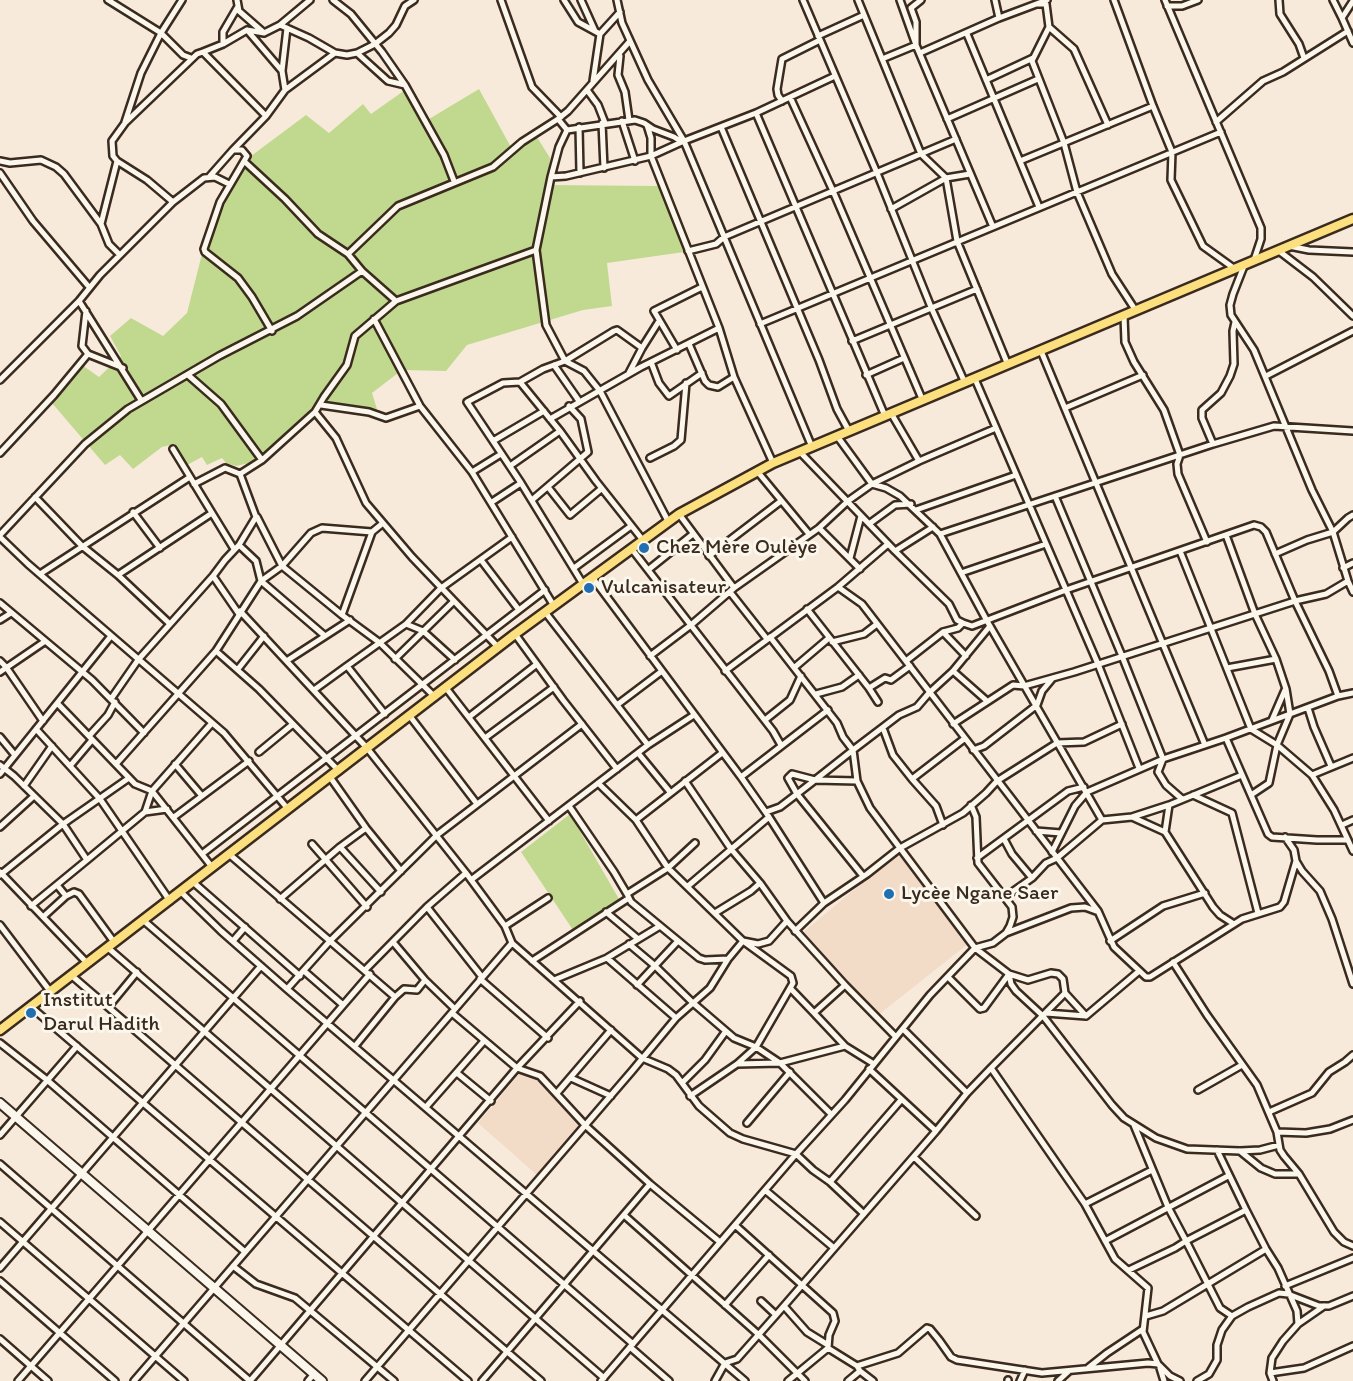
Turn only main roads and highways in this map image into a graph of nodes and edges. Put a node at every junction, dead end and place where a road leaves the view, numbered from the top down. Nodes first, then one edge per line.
1 (1353, 219) edge
2 (0, 1030) edge

1 - 2 main road

